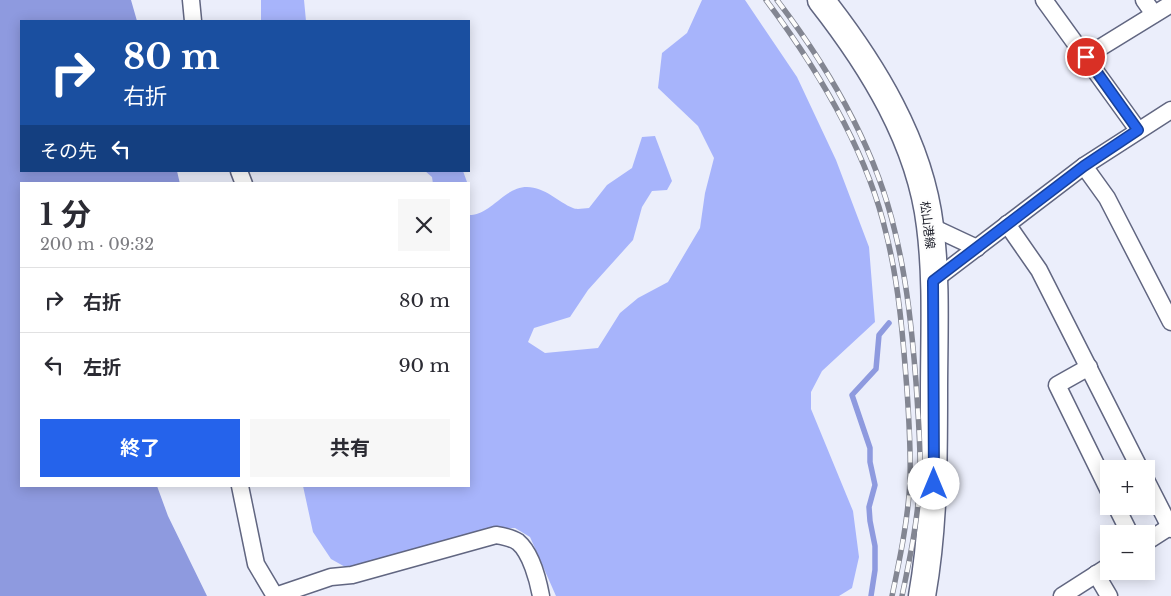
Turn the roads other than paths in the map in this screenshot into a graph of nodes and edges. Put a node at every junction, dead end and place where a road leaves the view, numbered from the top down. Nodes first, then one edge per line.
1 (191, 0) edge
2 (821, 0) edge
3 (1044, 0) edge
4 (1144, 0) edge
5 (1171, 4) edge
6 (1154, 14) junction
7 (193, 20) edge
8 (1086, 57) junction
9 (1171, 110) edge
10 (1138, 130) junction
11 (1084, 166) junction
12 (1007, 224) junction
13 (930, 226) junction
14 (976, 248) junction
15 (933, 281) junction
16 (1170, 319) edge
17 (1089, 367) junction
18 (1136, 460) edge
19 (1100, 473) edge
20 (240, 487) edge
21 (1155, 497) edge
22 (1171, 527) edge
23 (1155, 537) edge
24 (1100, 571) edge
25 (1105, 580) edge
26 (275, 596) edge
27 (541, 596) edge
28 (922, 596) edge
29 (1062, 596) edge
30 (1109, 596) edge

1 - 7 street
2 - 13 main road, 松山港線
3 - 8 street
4 - 6 street
5 - 6 street
6 - 8 street
8 - 10 street
9 - 10 street
10 - 11 street
11 - 12 street
11 - 16 street
12 - 14 street
12 - 17 street
13 - 14 street
13 - 15 main road, 松山港線
14 - 15 street
15 - 28 main road, 松山港線
17 - 18 street
17 - 19 street
20 - 26 street
21 - 22 street
22 - 23 street
24 - 29 street
25 - 30 street
26 - 27 street

